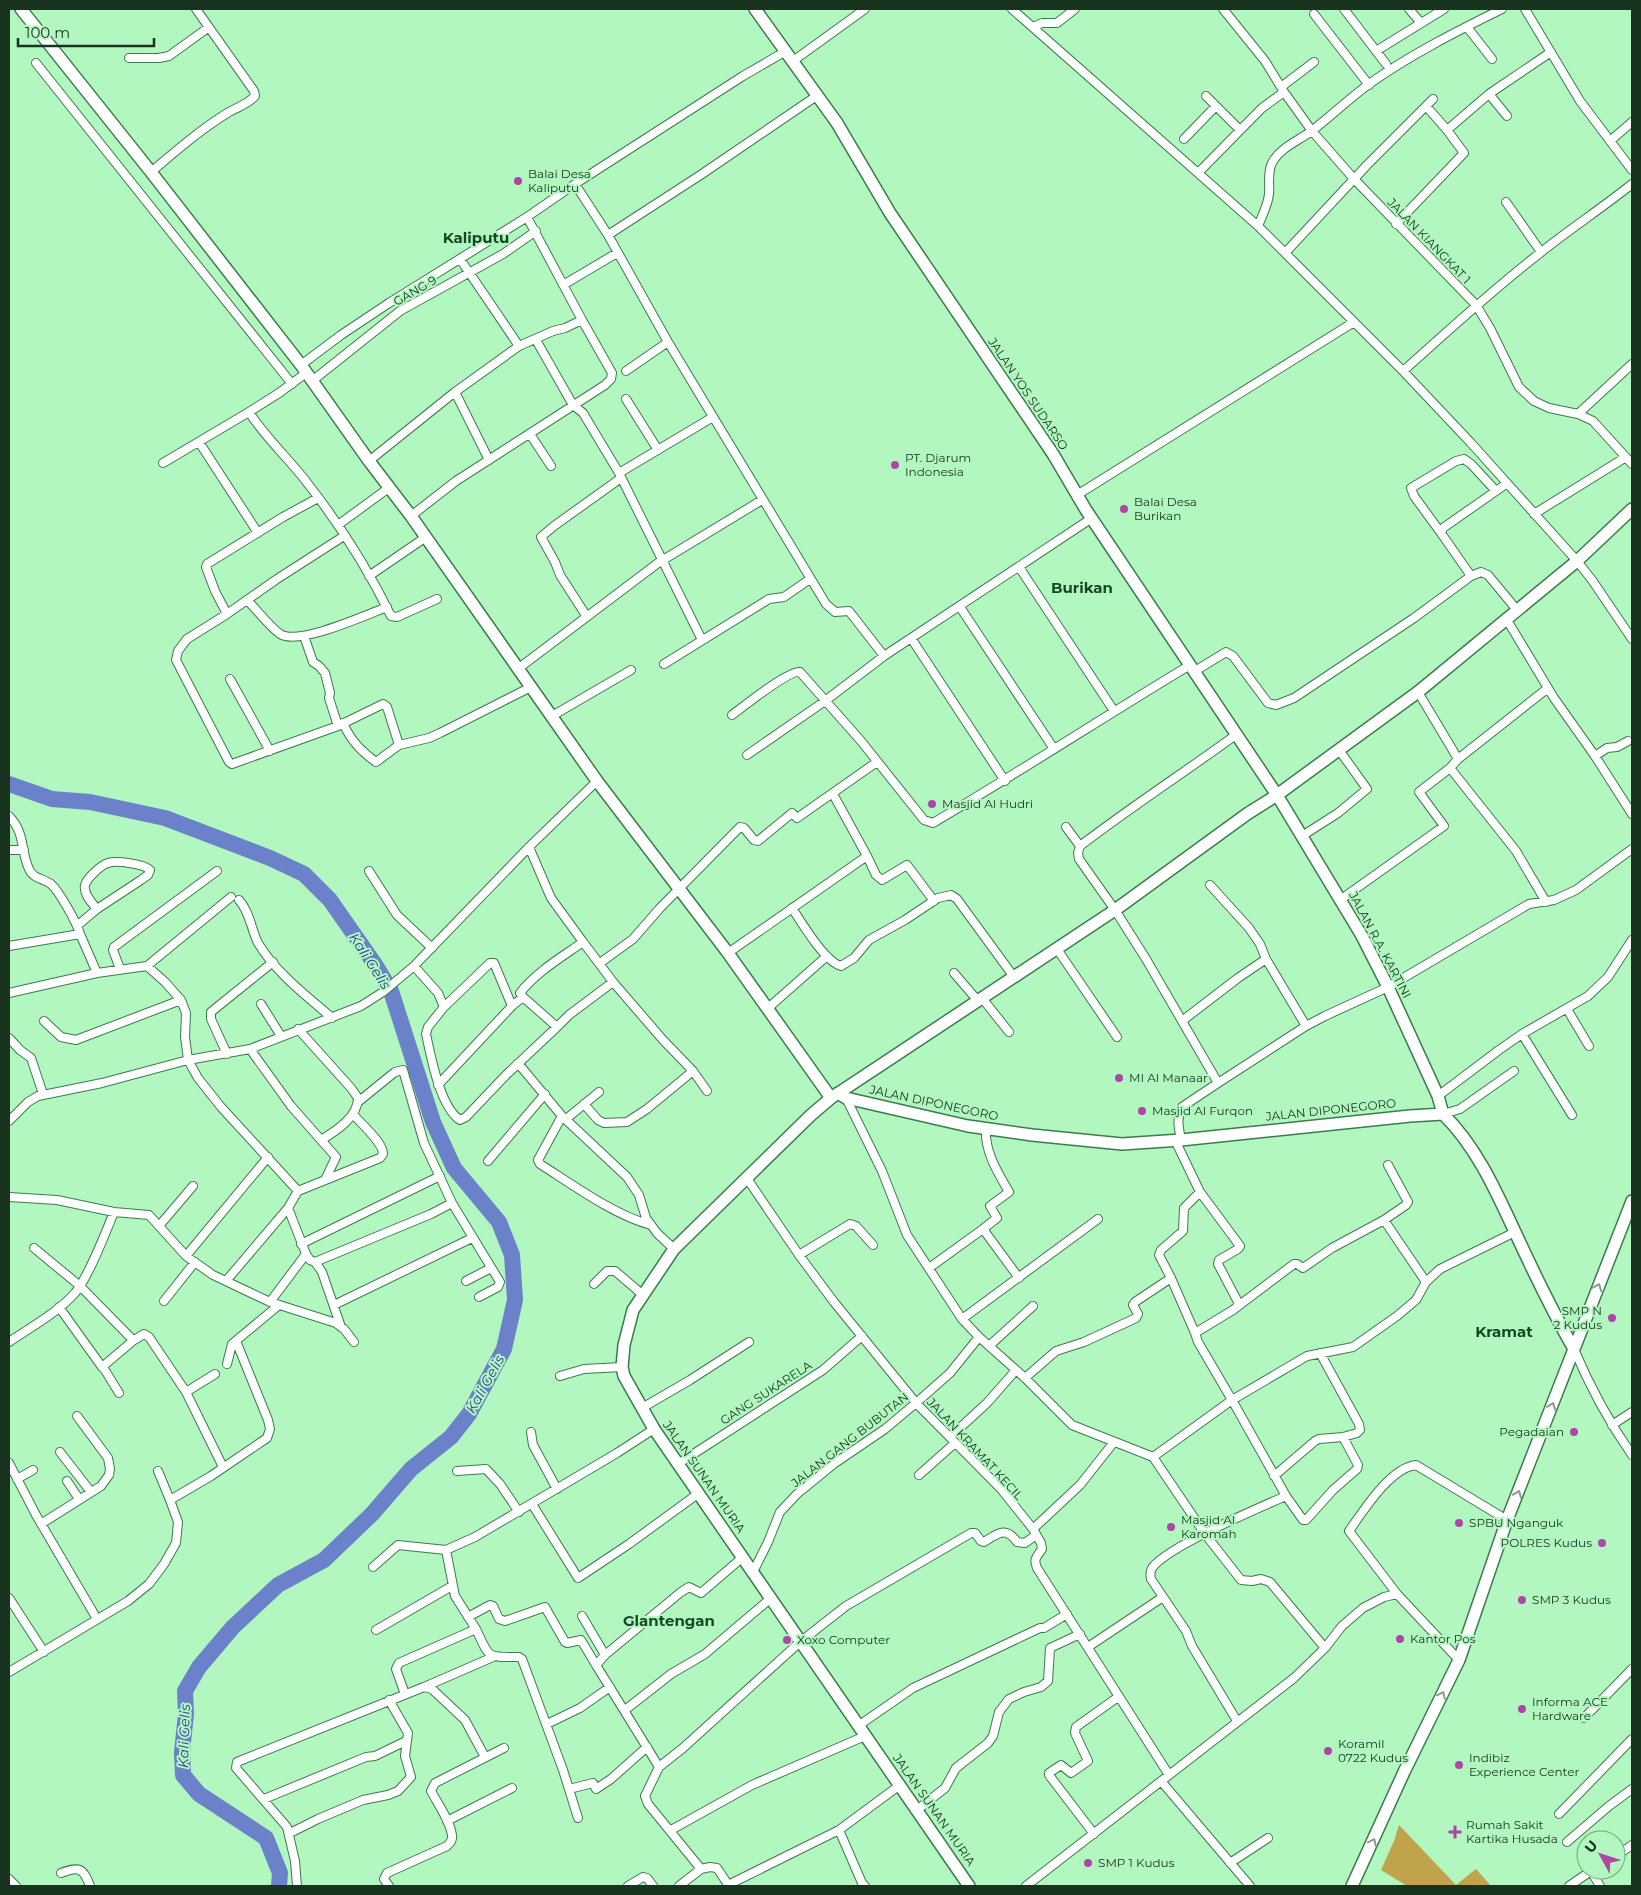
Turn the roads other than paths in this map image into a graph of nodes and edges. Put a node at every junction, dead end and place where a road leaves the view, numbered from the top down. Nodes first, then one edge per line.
1 (21, 9) edge
2 (196, 9) edge
3 (755, 9) edge
4 (865, 9) edge
5 (1012, 9) edge
6 (1075, 9) edge
7 (1223, 9) edge
8 (1344, 9) edge
9 (1408, 9) edge
10 (1444, 9) edge
11 (1502, 9) edge
12 (1525, 9) edge
13 (1314, 14) dead end
14 (1420, 23) junction
15 (209, 27) junction
16 (1033, 27) junction
17 (1468, 27) junction
18 (1376, 51) junction
19 (1551, 52) junction
20 (789, 56) junction
21 (129, 58) dead end
22 (1492, 59) dead end
23 (1314, 62) dead end
24 (36, 63) dead end
25 (1386, 64) dead end
26 (1369, 85) junction
27 (1282, 90) junction
28 (1489, 94) junction
29 (818, 96) junction
30 (1206, 96) dead end
31 (1433, 99) dead end
32 (1216, 106) junction
33 (1426, 106) junction
34 (1507, 116) dead end
35 (1632, 122) edge
36 (1240, 130) junction
37 (1447, 130) junction
38 (1312, 131) junction
39 (1184, 139) dead end
40 (1610, 141) junction
41 (1632, 170) edge
42 (151, 172) junction
43 (1198, 173) junction
44 (1354, 179) junction
45 (575, 184) junction
46 (1632, 184) edge
47 (1506, 202) dead end
48 (528, 217) junction
49 (1396, 224) junction
50 (1258, 226) junction
51 (536, 231) junction
52 (608, 235) junction
53 (1541, 252) junction
54 (617, 253) junction
55 (1285, 253) junction
56 (460, 258) junction
57 (471, 272) junction
58 (563, 285) junction
59 (1476, 305) junction
60 (582, 320) junction
61 (1354, 322) junction
62 (536, 340) junction
63 (668, 342) junction
64 (519, 346) junction
65 (1632, 364) edge
66 (626, 371) dead end
67 (1403, 371) junction
68 (307, 373) junction
69 (292, 384) junction
70 (455, 392) junction
71 (626, 399) dead end
72 (573, 405) junction
73 (249, 412) junction
74 (1578, 414) junction
75 (713, 417) junction
76 (530, 434) junction
77 (199, 442) junction
78 (658, 450) junction
79 (1626, 457) junction
80 (489, 460) junction
81 (369, 461) junction
82 (164, 463) dead end
83 (1632, 464) edge
84 (551, 466) dead end
85 (620, 476) junction
86 (390, 488) junction
87 (1501, 488) junction
88 (1077, 496) junction
89 (318, 498) junction
90 (762, 500) junction
91 (1632, 509) edge
92 (1534, 514) junction
93 (411, 516) junction
94 (1092, 518) junction
95 (338, 525) junction
96 (258, 533) junction
97 (1441, 533) junction
98 (344, 536) junction
99 (426, 537) junction
100 (662, 561) junction
101 (1577, 561) junction
102 (1019, 567) junction
103 (369, 576) junction
104 (1471, 576) junction
105 (810, 579) junction
106 (437, 599) dead end
107 (247, 600) junction
108 (387, 607) junction
109 (960, 607) junction
110 (1517, 610) junction
111 (227, 614) junction
112 (586, 617) junction
113 (1507, 620) junction
114 (304, 636) junction
115 (910, 638) junction
116 (1632, 639) edge
117 (702, 640) junction
118 (884, 656) junction
119 (664, 664) dead end
120 (519, 668) junction
121 (1192, 668) junction
122 (631, 670) dead end
123 (230, 679) dead end
124 (532, 687) junction
125 (1548, 688) junction
126 (1418, 692) junction
127 (825, 701) junction
128 (1114, 711) junction
129 (732, 715) dead end
130 (552, 716) junction
131 (341, 725) junction
132 (1237, 734) junction
133 (1628, 742) dead end
134 (399, 745) junction
135 (1054, 749) junction
136 (270, 750) junction
137 (1339, 750) junction
138 (747, 756) dead end
139 (1595, 756) junction
140 (1458, 759) junction
141 (878, 762) junction
142 (1450, 768) junction
143 (597, 781) junction
144 (1005, 781) junction
145 (833, 794) junction
146 (1277, 796) junction
147 (1632, 814) edge
148 (9, 816) edge
149 (1066, 827) dead end
150 (1302, 836) junction
151 (529, 846) junction
152 (1080, 846) junction
153 (1632, 849) edge
154 (9, 850) edge
155 (24, 850) junction
156 (867, 856) junction
157 (217, 871) dead end
158 (369, 871) dead end
159 (1210, 885) dead end
160 (679, 890) junction
161 (1340, 900) junction
162 (934, 901) junction
163 (1546, 902) junction
164 (792, 908) junction
165 (97, 909) junction
166 (1115, 910) junction
167 (78, 925) junction
168 (80, 934) junction
169 (1632, 940) edge
170 (583, 942) junction
171 (9, 946) edge
172 (432, 948) junction
173 (1057, 949) junction
174 (728, 953) junction
175 (827, 956) junction
176 (1266, 959) junction
177 (272, 962) junction
178 (600, 963) junction
179 (148, 966) junction
180 (414, 966) junction
181 (120, 968) junction
182 (97, 973) junction
183 (954, 973) dead end
184 (1014, 977) junction
185 (613, 982) junction
186 (1388, 987) junction
187 (9, 993) edge
188 (523, 997) junction
189 (181, 1000) junction
190 (980, 1000) junction
191 (261, 1004) dead end
192 (512, 1006) junction
193 (444, 1007) junction
194 (767, 1008) junction
195 (1567, 1009) junction
196 (332, 1018) junction
197 (44, 1021) dead end
198 (1182, 1021) junction
199 (1306, 1026) junction
200 (557, 1027) junction
201 (298, 1029) junction
202 (1009, 1032) dead end
203 (1522, 1034) junction
204 (281, 1036) junction
205 (1116, 1037) dead end
206 (9, 1038) edge
207 (1590, 1046) dead end
208 (250, 1049) junction
209 (227, 1054) junction
210 (188, 1060) junction
211 (516, 1064) junction
212 (693, 1070) junction
213 (1514, 1072) dead end
214 (1218, 1083) junction
215 (438, 1085) junction
216 (707, 1091) dead end
217 (599, 1092) dead end
218 (43, 1094) junction
219 (545, 1094) junction
220 (838, 1096) junction
221 (1438, 1096) junction
222 (358, 1102) junction
223 (584, 1104) junction
224 (353, 1114) junction
225 (1443, 1114) junction
226 (1572, 1115) dead end
227 (564, 1118) junction
228 (9, 1121) edge
229 (986, 1128) junction
230 (321, 1140) junction
231 (1178, 1140) junction
232 (268, 1157) junction
233 (488, 1161) dead end
234 (1388, 1165) dead end
235 (440, 1176) junction
236 (746, 1177) junction
237 (324, 1180) junction
238 (193, 1186) dead end
239 (298, 1191) junction
240 (1200, 1192) junction
241 (9, 1197) edge
242 (1632, 1201) edge
243 (452, 1203) junction
244 (288, 1208) junction
245 (114, 1212) junction
246 (1098, 1219) dead end
247 (1384, 1220) junction
248 (651, 1225) junction
249 (159, 1226) junction
250 (984, 1229) junction
251 (1515, 1232) junction
252 (472, 1238) junction
253 (301, 1244) junction
254 (873, 1245) dead end
255 (34, 1248) dead end
256 (674, 1249) junction
257 (306, 1254) junction
258 (799, 1255) junction
259 (186, 1256) junction
260 (195, 1262) junction
261 (315, 1262) junction
262 (491, 1268) junction
263 (929, 1268) junction
264 (1019, 1278) junction
265 (1171, 1278) junction
266 (226, 1281) junction
267 (466, 1281) dead end
268 (1426, 1282) junction
269 (594, 1284) dead end
270 (80, 1286) junction
271 (643, 1294) junction
272 (479, 1297) dead end
273 (164, 1301) dead end
274 (270, 1302) junction
275 (279, 1304) junction
276 (1239, 1304) junction
277 (334, 1305) junction
278 (1034, 1306) dead end
279 (58, 1308) junction
280 (962, 1319) junction
281 (341, 1327) junction
282 (1195, 1333) junction
283 (862, 1336) junction
284 (979, 1337) junction
285 (134, 1340) junction
286 (236, 1340) junction
287 (9, 1342) edge
288 (354, 1342) dead end
289 (749, 1342) dead end
290 (989, 1346) junction
291 (1574, 1349) junction
292 (1320, 1353) junction
293 (227, 1364) dead end
294 (103, 1367) junction
295 (622, 1367) junction
296 (1016, 1370) junction
297 (215, 1374) dead end
298 (560, 1376) dead end
299 (1025, 1378) junction
300 (186, 1392) junction
301 (119, 1393) dead end
302 (1232, 1400) junction
303 (916, 1403) junction
304 (642, 1408) junction
305 (1632, 1412) edge
306 (77, 1416) dead end
307 (1612, 1425) junction
308 (654, 1429) junction
309 (530, 1432) dead end
310 (1343, 1437) junction
311 (953, 1440) junction
312 (1114, 1442) junction
313 (60, 1452) dead end
314 (1632, 1455) edge
315 (1153, 1456) junction
316 (9, 1464) edge
317 (678, 1464) junction
318 (223, 1467) junction
319 (33, 1470) dead end
320 (158, 1471) dead end
321 (457, 1471) dead end
322 (919, 1475) dead end
323 (1274, 1476) junction
324 (17, 1479) junction
325 (67, 1481) dead end
326 (557, 1489) junction
327 (91, 1492) junction
328 (699, 1493) junction
329 (1286, 1496) junction
330 (80, 1499) junction
331 (170, 1500) junction
332 (532, 1504) junction
333 (519, 1512) junction
334 (1507, 1520) junction
335 (41, 1524) junction
336 (1035, 1532) junction
337 (1205, 1534) junction
338 (446, 1550) junction
339 (743, 1557) junction
340 (373, 1567) dead end
341 (753, 1572) junction
342 (452, 1586) junction
343 (1397, 1594) junction
344 (1163, 1597) junction
345 (9, 1598) edge
346 (771, 1598) junction
347 (1067, 1614) junction
348 (582, 1616) dead end
349 (468, 1617) junction
350 (97, 1619) junction
351 (476, 1629) junction
352 (376, 1630) dead end
353 (1080, 1634) junction
354 (800, 1642) junction
355 (1088, 1647) junction
356 (1325, 1648) junction
357 (44, 1652) junction
358 (605, 1655) junction
359 (493, 1657) junction
360 (1459, 1660) junction
361 (596, 1665) junction
362 (1632, 1668) edge
363 (9, 1672) edge
364 (424, 1687) junction
365 (610, 1687) junction
366 (405, 1694) junction
367 (1118, 1697) junction
368 (389, 1700) junction
369 (624, 1710) junction
370 (1584, 1718) dead end
371 (1236, 1721) junction
372 (547, 1724) junction
373 (862, 1731) junction
374 (1632, 1739) edge
375 (406, 1741) junction
376 (647, 1747) junction
377 (504, 1748) dead end
378 (485, 1757) junction
379 (658, 1767) junction
380 (1168, 1776) junction
381 (1161, 1781) junction
382 (900, 1785) junction
383 (512, 1788) dead end
384 (569, 1789) junction
385 (1632, 1789) edge
386 (264, 1799) junction
387 (917, 1810) junction
388 (1559, 1814) dead end
389 (578, 1818) dead end
390 (447, 1821) junction
391 (671, 1830) junction
392 (838, 1830) junction
393 (290, 1833) junction
394 (1094, 1834) junction
395 (1268, 1838) dead end
396 (1567, 1842) dead end
397 (1230, 1863) junction
398 (701, 1869) junction
399 (61, 1872) dead end
400 (9, 1879) edge
401 (864, 1885) edge
402 (16, 1886) edge
403 (90, 1886) edge
404 (297, 1886) edge
405 (389, 1886) edge
406 (628, 1886) edge
407 (653, 1886) edge
408 (679, 1886) edge
409 (728, 1886) edge
410 (853, 1886) edge
411 (969, 1886) edge
412 (1026, 1886) edge
413 (1250, 1886) edge
414 (1352, 1886) edge

1 - 42 main road
2 - 15 street
3 - 20 main road, JALAN YOS SUDARSO
4 - 20 street
5 - 16 street
6 - 16 street
7 - 27 street, JALAN KIANGKAT 1
8 - 18 street
9 - 14 street
10 - 14 street
11 - 17 street
12 - 19 street
13 - 26 street
14 - 18 street
15 - 21 street
15 - 42 street
16 - 43 street
17 - 22 street
17 - 26 street
18 - 25 street
19 - 28 street
19 - 40 street
20 - 29 main road, JALAN YOS SUDARSO
20 - 45 street
23 - 27 street
24 - 69 street
26 - 38 street
27 - 36 street
27 - 38 street, JALAN KIANGKAT 1
28 - 34 street
28 - 37 street
29 - 52 street
29 - 88 main road, JALAN YOS SUDARSO
30 - 32 street
31 - 33 street
32 - 36 street
32 - 39 street
33 - 37 street
33 - 44 street
35 - 40 street
36 - 43 street
37 - 49 street
38 - 44 street, JALAN KIANGKAT 1
38 - 50 street
40 - 41 street
42 - 68 main road
43 - 50 street
44 - 49 street, JALAN KIANGKAT 1
44 - 55 street
45 - 48 street
45 - 52 street
46 - 53 street
47 - 53 street
48 - 51 street
48 - 56 street
49 - 59 street, JALAN KIANGKAT 1
50 - 55 street
51 - 57 street, GANG 9
51 - 58 street
52 - 54 street
53 - 59 street
54 - 58 street
54 - 63 street
55 - 61 street
56 - 57 street
56 - 68 street
57 - 64 street
57 - 68 street, GANG 9
58 - 60 street
59 - 67 street
59 - 74 street, JALAN KIANGKAT 1
60 - 62 street
60 - 72 street
61 - 67 street
61 - 88 street
62 - 64 street
62 - 72 street
63 - 66 street
63 - 75 street
64 - 70 street
65 - 74 street
67 - 87 street
68 - 69 street
68 - 81 main road
69 - 73 street
70 - 80 street
70 - 81 street
71 - 78 street
72 - 76 street
72 - 85 street
73 - 77 street
73 - 89 street
74 - 79 street, JALAN KIANGKAT 1
75 - 78 street
75 - 90 street
76 - 80 street
76 - 84 street
77 - 82 street
77 - 96 street
78 - 85 street
79 - 83 street, JALAN KIANGKAT 1
79 - 92 street
80 - 93 street
81 - 86 main road
85 - 100 street
85 - 112 street
86 - 93 main road
86 - 95 street
87 - 92 street
87 - 97 street
87 - 97 street
88 - 94 main road, JALAN YOS SUDARSO
89 - 95 street
89 - 96 street
90 - 100 street
90 - 105 street
91 - 101 main road, JALAN SUNAN MURIA
92 - 101 street
93 - 99 main road
94 - 102 street
94 - 121 main road, JALAN YOS SUDARSO
95 - 98 street
96 - 111 street
97 - 104 street
98 - 103 street
98 - 107 street
99 - 103 street
99 - 120 main road
100 - 112 street
100 - 117 street
101 - 110 main road, JALAN SUNAN MURIA
101 - 116 street
102 - 109 street
102 - 128 street
103 - 108 street
104 - 110 street
104 - 121 street
105 - 117 street
105 - 118 street
106 - 108 street
107 - 111 street
107 - 114 street
108 - 114 street
109 - 115 street
109 - 135 street
110 - 113 main road, JALAN SUNAN MURIA
111 - 136 street
112 - 120 street
113 - 125 street
113 - 126 main road, JALAN SUNAN MURIA
114 - 131 street
115 - 118 street
115 - 144 street
117 - 119 street
118 - 127 street
120 - 124 main road
121 - 128 street
121 - 132 main road, JALAN YOS SUDARSO
122 - 130 street
123 - 136 street
124 - 130 main road
124 - 134 street
125 - 139 street
125 - 140 street
126 - 137 main road, JALAN SUNAN MURIA
126 - 140 street
127 - 129 street
127 - 138 street
127 - 141 street
128 - 135 street
130 - 143 main road
131 - 134 street
131 - 134 street
131 - 136 street
132 - 146 main road, JALAN YOS SUDARSO
132 - 152 street
133 - 139 street
135 - 144 street
137 - 146 main road, JALAN SUNAN MURIA
137 - 150 street
139 - 147 street
140 - 142 street
141 - 144 street
141 - 145 street
142 - 161 street
142 - 163 street
143 - 151 street
143 - 160 main road
145 - 156 street
145 - 160 street
146 - 150 main road, JALAN R.A. KARTINI
146 - 166 main road, JALAN SUNAN MURIA
148 - 155 street
149 - 152 street
150 - 161 main road, JALAN R.A. KARTINI
151 - 170 street
151 - 172 street
152 - 166 street
153 - 163 street
154 - 155 street
155 - 167 street
156 - 162 street
156 - 164 street
157 - 181 street
158 - 172 street
159 - 176 street
160 - 174 main road
160 - 178 street
161 - 186 main road, JALAN R.A. KARTINI
162 - 175 street
162 - 184 street
163 - 186 street
164 - 174 street
164 - 175 street
165 - 165 street
165 - 167 street
166 - 173 main road, JALAN SUNAN MURIA
166 - 198 street
167 - 168 street
168 - 171 street
168 - 182 street
169 - 195 street
170 - 178 street
170 - 188 street
172 - 180 street
173 - 184 main road, JALAN SUNAN MURIA
173 - 205 street
174 - 194 main road
175 - 194 street
176 - 198 street
176 - 199 street
177 - 179 street
177 - 196 street
177 - 209 street
178 - 185 street
179 - 181 street
179 - 189 street
180 - 193 street
180 - 196 street
181 - 182 street
182 - 187 street
183 - 190 street
184 - 190 main road, JALAN SUNAN MURIA
185 - 200 street
185 - 212 street
186 - 199 street
186 - 221 main road, JALAN R.A. KARTINI
188 - 192 street
188 - 200 street
189 - 197 street
189 - 210 street
190 - 202 street
190 - 220 main road, JALAN SUNAN MURIA
191 - 204 street
192 - 193 street
192 - 215 street
193 - 215 street
194 - 220 main road
195 - 203 street
195 - 207 street
196 - 201 street
198 - 214 street
199 - 214 street
200 - 211 street
201 - 204 street
201 - 222 street
203 - 221 street
203 - 226 street
204 - 208 street
206 - 218 street
208 - 209 street
208 - 230 street
209 - 210 street
210 - 218 street
210 - 232 street
211 - 215 street
211 - 219 street
212 - 216 street
212 - 223 street
213 - 225 street
214 - 231 street
217 - 223 street
218 - 228 street
219 - 227 street
219 - 233 street
220 - 229 main road, JALAN DIPONEGORO
220 - 236 main road, JALAN SUNAN MURIA
220 - 263 street
221 - 225 main road, JALAN R.A. KARTINI
222 - 224 street
222 - 235 street
223 - 227 street
224 - 230 street
224 - 237 street
225 - 231 main road, JALAN DIPONEGORO
225 - 251 main road
227 - 248 street
227 - 248 street
229 - 231 main road, JALAN DIPONEGORO
229 - 250 street
230 - 237 street
231 - 240 street
232 - 239 street
232 - 259 street
234 - 247 street
235 - 243 street
235 - 253 street
236 - 256 main road, JALAN SUNAN MURIA
236 - 258 street, JALAN KRAMAT KECIL
237 - 239 street
238 - 249 street
239 - 244 street
240 - 265 street
240 - 276 street
241 - 245 street
291 -> 242 main road
243 - 252 street
243 - 261 street
244 - 253 street
244 - 266 street
245 - 249 street
245 - 270 street
246 - 264 street
247 - 268 street
247 - 276 street
248 - 256 street
249 - 259 street
250 - 263 street
250 - 264 street
251 - 268 street
251 - 291 main road
252 - 262 street
252 - 277 street
253 - 257 street
254 - 258 street
255 - 270 street
256 - 271 main road, JALAN SUNAN MURIA
257 - 261 street
257 - 274 street
258 - 283 street, JALAN KRAMAT KECIL
259 - 260 street
260 - 266 street
260 - 273 street
261 - 277 street
262 - 267 street
262 - 272 street
263 - 280 street
264 - 280 street
265 - 282 street
265 - 299 street
266 - 274 street
268 - 292 street
269 - 271 street
270 - 279 street
270 - 285 street
271 - 295 main road, JALAN SUNAN MURIA
274 - 275 street
275 - 281 street
275 - 286 street
276 - 282 street
277 - 281 street
278 - 290 street
279 - 287 street
279 - 294 street
280 - 284 street
281 - 288 street
282 - 302 street
283 - 303 street, JALAN KRAMAT KECIL
283 - 317 street, GANG SUKARELA
284 - 290 street
284 - 303 street, JALAN GANG BUBUTAN
285 - 294 street
285 - 300 street
286 - 293 street
286 - 318 street
289 - 304 street
290 - 296 street
291 - 307 street
334 -> 291 main road
292 - 302 street
292 - 310 street
294 - 301 street
295 - 298 street
295 - 304 main road, JALAN SUNAN MURIA
296 - 299 street
296 - 311 street
297 - 300 street
299 - 312 street
300 - 318 street
302 - 315 street
302 - 323 street
303 - 311 street, JALAN KRAMAT KECIL
303 - 341 street, JALAN GANG BUBUTAN
304 - 308 main road, JALAN SUNAN MURIA
305 - 307 street
306 - 327 street
307 - 314 street
308 - 317 main road, JALAN SUNAN MURIA
308 - 326 street
309 - 326 street
310 - 323 street
310 - 329 street
311 - 322 street
311 - 336 street, JALAN KRAMAT KECIL
312 - 315 street
312 - 336 street
313 - 327 street
315 - 337 street
316 - 324 street
317 - 328 main road, JALAN SUNAN MURIA
318 - 331 street
319 - 324 street
320 - 331 street
321 - 333 street
323 - 329 street
324 - 335 street
325 - 330 street
326 - 332 street
327 - 330 street
328 - 332 street
328 - 339 main road, JALAN SUNAN MURIA
329 - 337 street
330 - 335 street
331 - 350 street
332 - 333 street
333 - 338 street
334 - 343 street
334 - 360 main road
335 - 350 street
336 - 347 street
336 - 354 street
337 - 344 street
337 - 356 street
338 - 340 street
338 - 342 street
339 - 341 main road, JALAN SUNAN MURIA
339 - 358 street
341 - 346 main road, JALAN SUNAN MURIA
342 - 349 street
342 - 352 street
343 - 356 street
343 - 360 street
344 - 355 street
344 - 371 street
345 - 357 street
346 - 354 main road, JALAN SUNAN MURIA
346 - 369 street
347 - 353 street
347 - 373 street
348 - 358 street
349 - 351 street
349 - 361 street
350 - 357 street
351 - 359 street
351 - 366 street
353 - 355 street
353 - 387 street
354 - 373 main road, JALAN SUNAN MURIA
354 - 379 street
355 - 367 street
356 - 371 street
357 - 363 street
358 - 361 street
359 - 364 street
359 - 372 street
414 -> 360 main road
361 - 365 street
362 - 370 street
364 - 366 street
364 - 378 street
365 - 369 street
365 - 372 street
366 - 368 street
367 - 380 street
367 - 394 street
368 - 375 street
368 - 386 street
369 - 376 street
371 - 380 street
372 - 384 street
373 - 382 main road, JALAN SUNAN MURIA
373 - 391 street
374 - 388 street
375 - 386 street
375 - 393 street
376 - 379 street
376 - 384 street
377 - 378 street
378 - 390 street
379 - 391 street
380 - 381 street
381 - 394 street
381 - 397 street
382 - 387 main road, JALAN SUNAN MURIA
382 - 392 street
383 - 390 street
384 - 389 street
385 - 396 street
386 - 393 street
387 - 411 main road, JALAN SUNAN MURIA
390 - 405 street
391 - 398 street
392 - 401 street
392 - 409 street
393 - 404 street
394 - 412 street
395 - 397 street
397 - 413 street
398 - 408 street
398 - 409 street
399 - 403 street
400 - 402 street
401 - 410 street
406 - 407 street

